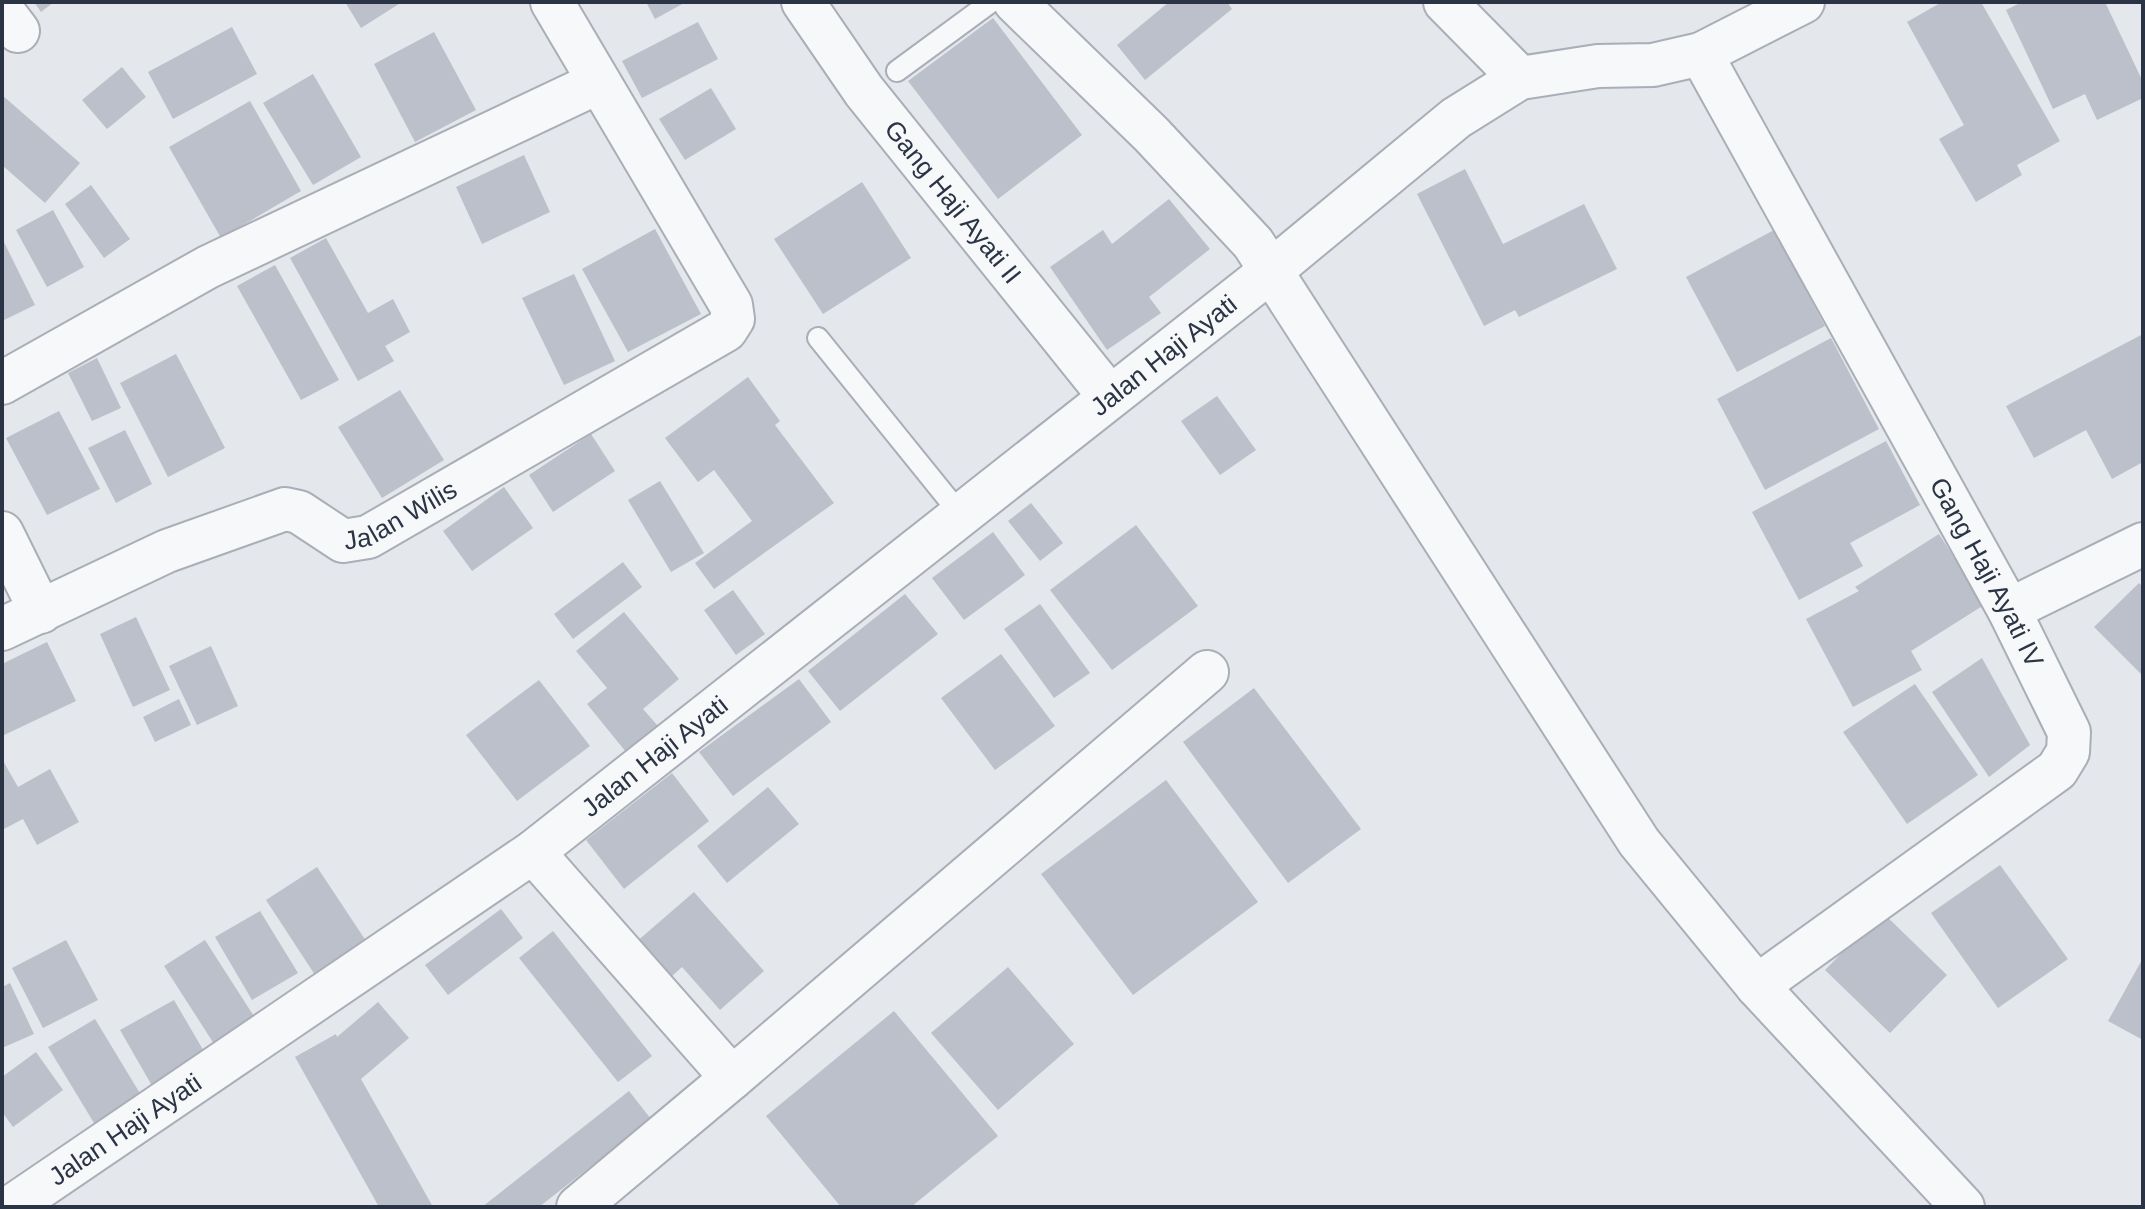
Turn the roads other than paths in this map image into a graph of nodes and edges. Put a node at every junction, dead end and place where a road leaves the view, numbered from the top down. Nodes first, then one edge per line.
1 (552, 2) edge
2 (803, 2) edge
3 (991, 2) edge
4 (1015, 2) edge
5 (1445, 2) edge
6 (1803, 2) edge
7 (1701, 54) junction
8 (897, 71) dead end
9 (1520, 78) junction
10 (599, 82) junction
11 (1272, 270) junction
12 (818, 338) dead end
13 (2, 383) edge
14 (1110, 397) junction
15 (961, 515) junction
16 (2, 533) edge
17 (2143, 544) edge
18 (2009, 610) junction
19 (41, 612) junction
20 (2, 629) edge
21 (1207, 672) dead end
22 (533, 852) junction
23 (1757, 986) junction
24 (732, 1078) junction
25 (11, 1207) edge
26 (578, 1207) edge
27 (1963, 1207) edge

1 - 10 street
2 - 14 street, Gang Haji Ayati II
3 - 8 lane
4 - 11 street
5 - 9 street
6 - 7 street
7 - 9 street
7 - 18 street, Gang Haji Ayati IV
9 - 11 street, Jalan Haji Ayati
10 - 13 street
10 - 19 street, Jalan Wilis
11 - 14 street, Jalan Haji Ayati
11 - 23 street
12 - 15 lane
14 - 15 street, Jalan Haji Ayati
15 - 22 street, Jalan Haji Ayati
16 - 19 street
17 - 18 street
18 - 23 street, Gang Haji Ayati IV
19 - 20 street, Jalan Wilis
21 - 24 street
22 - 24 street
22 - 25 street, Jalan Haji Ayati
23 - 27 street
24 - 26 street

